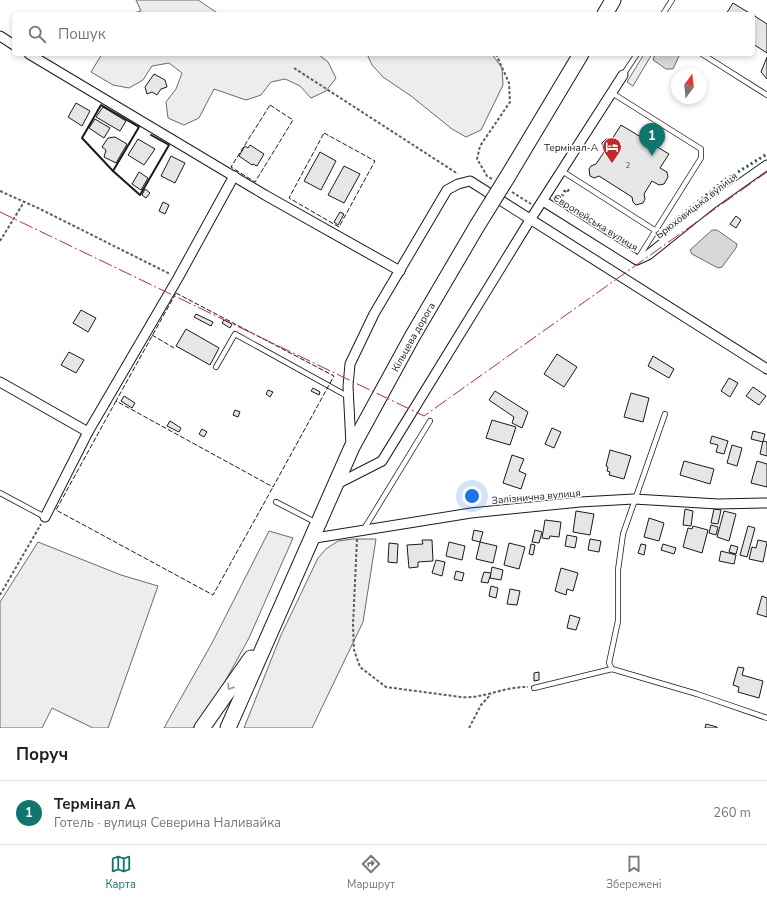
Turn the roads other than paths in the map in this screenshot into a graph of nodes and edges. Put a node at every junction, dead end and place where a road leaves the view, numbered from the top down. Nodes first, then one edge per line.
1 (613, 0) edge
2 (672, 0) edge
3 (606, 12) edge
4 (664, 12) edge
5 (0, 36) edge
6 (12, 43) edge
7 (32, 56) edge
8 (580, 56) edge
9 (636, 56) edge
10 (705, 56) edge
11 (623, 75) joint
12 (612, 93) junction
13 (767, 95) edge
14 (767, 165) edge
15 (562, 171) junction
16 (234, 176) junction
17 (541, 205) junction
18 (530, 220) junction
19 (656, 231) junction
20 (637, 260) junction
21 (400, 271) junction
22 (216, 367) dead end
23 (767, 369) edge
24 (0, 382) edge
25 (349, 397) junction
26 (665, 414) dead end
27 (430, 421) dead end
28 (88, 432) junction
29 (352, 447) junction
30 (334, 485) junction
31 (0, 493) edge
32 (634, 499) junction
33 (276, 502) dead end
34 (767, 504) edge
35 (45, 517) joint
36 (316, 523) junction
37 (360, 530) junction
38 (309, 539) junction
39 (269, 632) junction
40 (612, 669) junction
41 (534, 688) road end
42 (767, 718) edge
43 (202, 728) edge
44 (228, 728) edge

1 - 3 highway
2 - 4 lane
5 - 6 street
7 - 16 street
8 - 29 highway, Кільцева дорога, bridge
9 - 11 lane
10 - 13 lane
11 - 12 street
12 - 15 street
12 - 19 lane
14 - 20 street, Брюховицька вулиця
15 - 17 street
15 - 19 lane
16 - 21 street
16 - 28 street
17 - 18 street
17 - 20 street, Європейська вулиця
18 - 21 street
18 - 23 street
18 - 30 street
19 - 20 lane
21 - 25 street
22 - 25 lane
24 - 28 street
25 - 29 street
26 - 32 lane
27 - 37 lane
28 - 35 street
29 - 30 highway, Кільцева дорога
30 - 36 highway, Кільцева дорога
31 - 35 lane
32 - 34 street, Залізнична вулиця
32 - 37 street, Залізнична вулиця
32 - 40 lane
33 - 36 lane
36 - 38 highway, Кільцева дорога
37 - 38 street, Залізнична вулиця
38 - 39 highway, Кільцева дорога
39 -> 43 highway
39 - 44 highway
40 - 41 lane
40 - 42 lane

